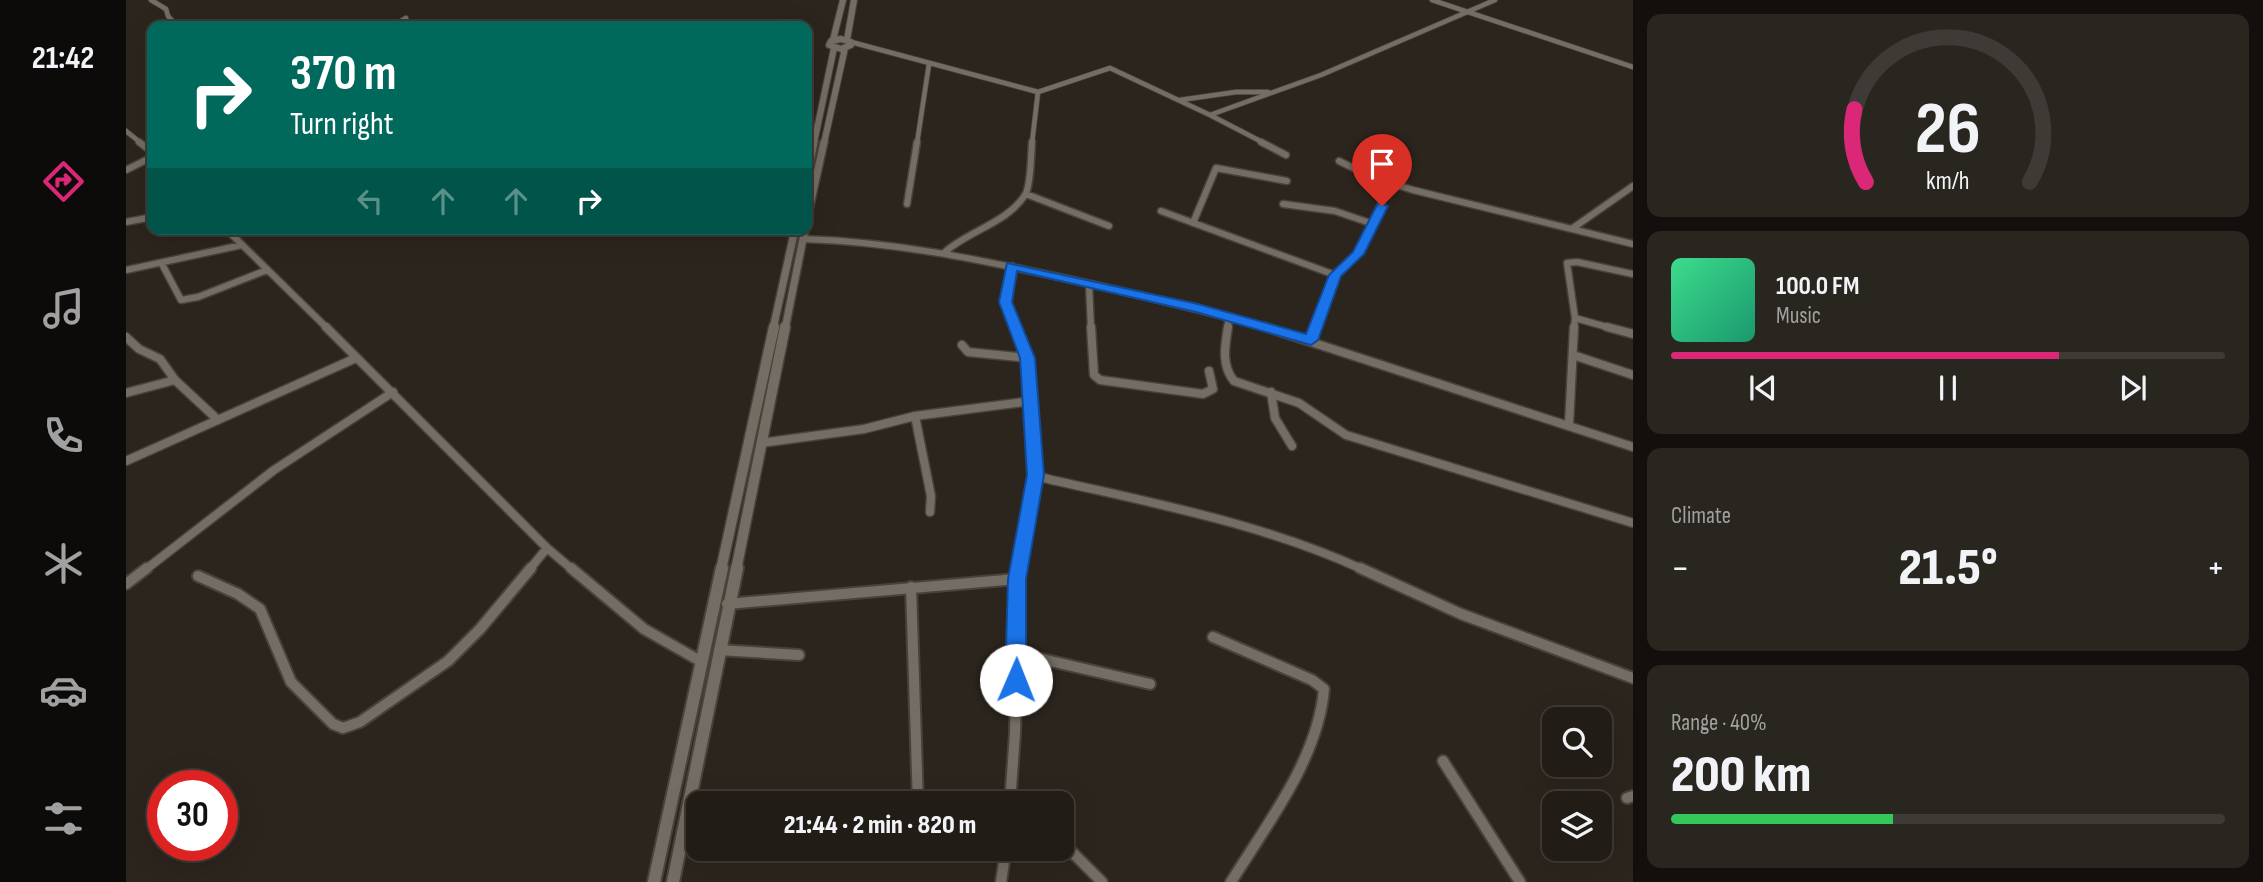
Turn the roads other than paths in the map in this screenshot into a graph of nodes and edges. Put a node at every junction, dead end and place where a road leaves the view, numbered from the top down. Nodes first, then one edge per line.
1 (151, 0) edge
2 (843, 0) edge
3 (855, 0) edge
4 (1432, 0) edge
5 (1495, 0) edge
6 (1469, 12) junction
7 (406, 18) dead end
8 (172, 21) edge
9 (401, 21) edge
10 (833, 44) junction
11 (848, 44) junction
12 (929, 64) junction
13 (1633, 67) edge
14 (1038, 92) junction
15 (1274, 92) junction
16 (1178, 100) junction
17 (1210, 115) junction
18 (126, 131) edge
19 (147, 150) edge
20 (812, 151) edge
21 (1286, 155) dead end
22 (147, 158) edge
23 (1339, 161) dead end
24 (126, 170) edge
25 (1287, 181) dead end
26 (1633, 186) edge
27 (1026, 194) junction
28 (812, 198) edge
29 (907, 204) dead end
30 (1283, 204) dead end
31 (1382, 206) dead end
32 (1161, 211) dead end
33 (147, 218) edge
34 (126, 222) edge
35 (1193, 223) junction
36 (1373, 224) junction
37 (1109, 226) dead end
38 (1573, 228) junction
39 (812, 234) edge
40 (232, 235) edge
41 (800, 235) edge
42 (800, 235) edge
43 (1633, 244) edge
44 (242, 246) junction
45 (945, 252) junction
46 (162, 264) junction
47 (1012, 266) junction
48 (126, 270) edge
49 (267, 270) junction
50 (1633, 274) edge
51 (1335, 275) junction
52 (1089, 284) junction
53 (1229, 317) junction
54 (1575, 318) junction
55 (1633, 334) edge
56 (126, 337) edge
57 (1311, 340) junction
58 (962, 345) dead end
59 (1573, 355) junction
60 (356, 358) junction
61 (1028, 358) junction
62 (1209, 371) dead end
63 (1633, 375) edge
64 (175, 380) junction
65 (393, 392) junction
66 (1271, 392) junction
67 (126, 393) edge
68 (1031, 401) junction
69 (915, 416) junction
70 (218, 420) junction
71 (1569, 424) junction
72 (761, 443) junction
73 (1292, 446) dead end
74 (1633, 447) edge
75 (126, 461) edge
76 (1035, 475) junction
77 (930, 512) dead end
78 (1633, 523) edge
79 (547, 548) junction
80 (198, 576) dead end
81 (1017, 579) junction
82 (126, 584) edge
83 (911, 587) junction
84 (727, 604) junction
85 (1213, 637) dead end
86 (719, 650) junction
87 (1016, 653) junction
88 (799, 655) dead end
89 (702, 662) junction
90 (1633, 678) edge
91 (1150, 684) dead end
92 (1443, 761) dead end
93 (918, 791) edge
94 (1010, 791) edge
95 (1074, 854) edge
96 (1004, 861) edge
97 (654, 882) edge
98 (673, 882) edge
99 (1001, 882) edge
100 (1102, 882) edge
101 (1231, 882) edge
102 (1520, 882) edge

1 - 8 street
2 - 10 street
3 - 11 street
4 - 6 street
5 - 6 street
6 - 13 street
6 - 15 street
7 - 9 street
10 - 11 street
10 - 20 street
11 - 12 street
11 - 28 street
12 - 14 street
12 - 29 street
14 - 16 street
14 - 27 street
15 - 16 street
15 - 17 street
16 - 17 street
17 - 21 street
18 - 19 street
22 - 24 street
23 - 38 street
25 - 35 street
26 - 38 street
27 - 37 street
27 - 45 street
30 - 36 street
31 - 36 street
32 - 35 street
33 - 34 street
35 - 51 street
36 - 51 street
38 - 43 street
39 - 45 street
40 - 44 street
41 - 72 street
42 - 89 street
44 - 46 street
44 - 49 street
45 - 47 street
46 - 48 street
46 - 49 street
47 - 52 street
47 - 61 street
49 - 60 street
50 - 54 street
51 - 57 street
52 - 53 street
52 - 62 street
53 - 57 street
53 - 66 street
54 - 55 street
54 - 59 street
56 - 64 street
57 - 71 street
58 - 61 street
59 - 63 street
59 - 71 street
60 - 65 street
60 - 70 street
61 - 68 street
64 - 67 street
64 - 70 street
65 - 79 street
65 - 82 street
66 - 73 street
66 - 78 street
68 - 69 street
68 - 76 street
69 - 72 street
69 - 77 street
70 - 75 street
71 - 74 street
72 - 84 street
76 - 81 street
76 - 90 street
79 - 80 street
79 - 89 street
81 - 83 street
81 - 87 street
83 - 84 street
83 - 93 street
84 - 86 street
85 - 101 street
86 - 88 street
86 - 98 street
87 - 91 street
87 - 94 street
89 - 97 street
92 - 102 street
95 - 100 street
96 - 99 street

